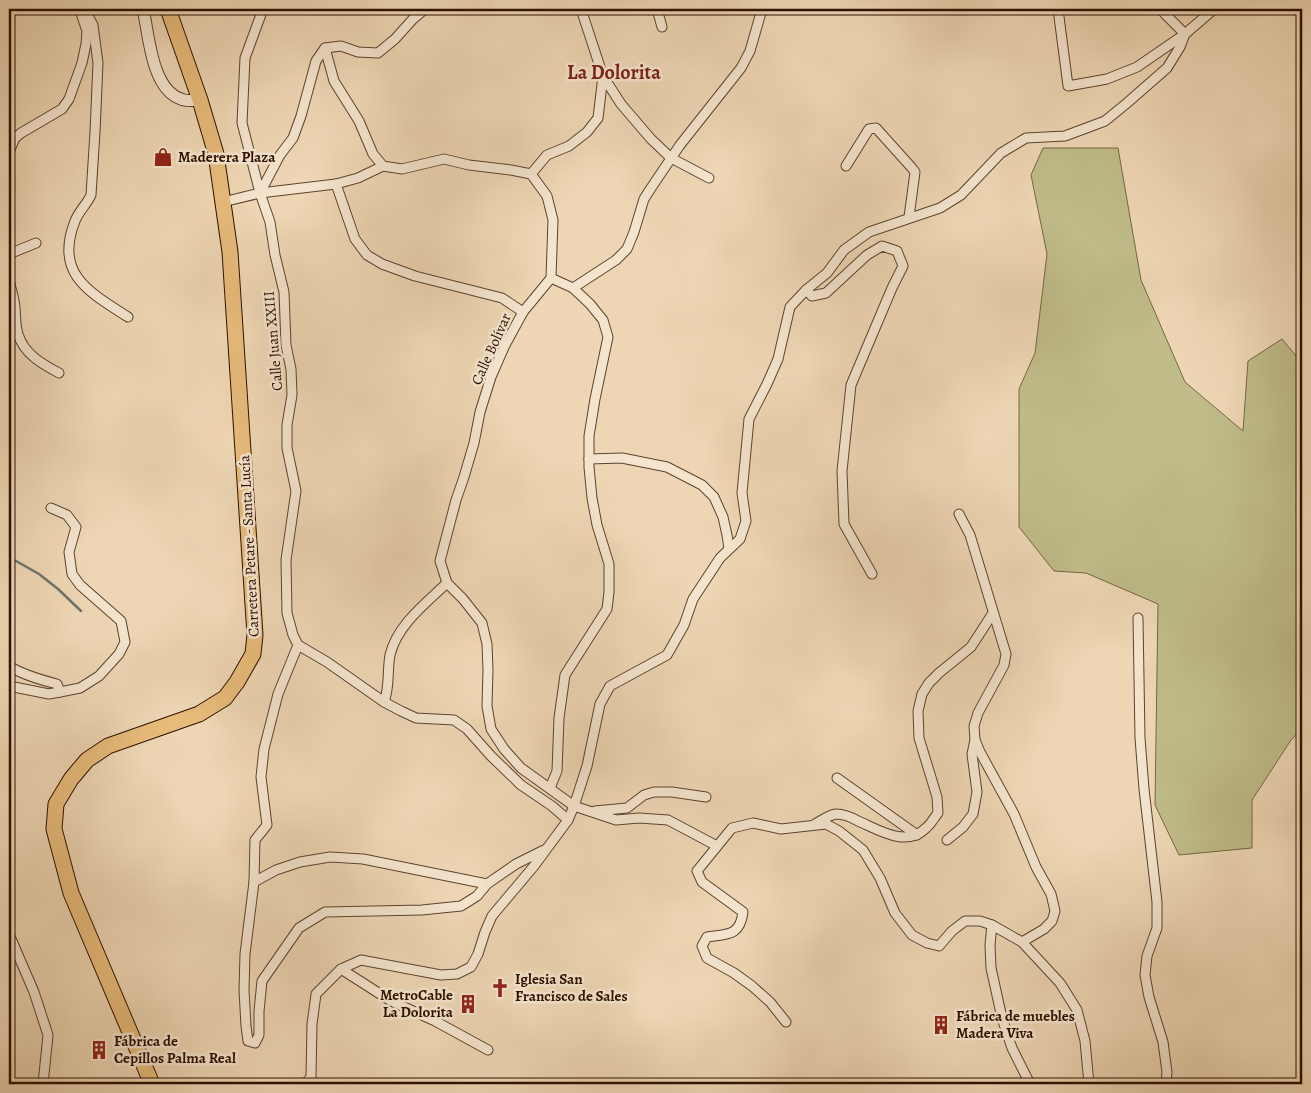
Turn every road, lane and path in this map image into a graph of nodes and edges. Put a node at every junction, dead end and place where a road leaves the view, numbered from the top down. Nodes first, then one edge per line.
1 (79, 9) edge
2 (84, 9) edge
3 (143, 9) edge
4 (168, 9) edge
5 (263, 9) edge
6 (425, 9) edge
7 (580, 9) edge
8 (657, 9) edge
9 (762, 9) edge
10 (1058, 9) edge
11 (1161, 9) edge
12 (1214, 9) edge
13 (662, 27) dead end
14 (1185, 34) junction
15 (325, 48) junction
16 (603, 76) junction
17 (200, 100) junction
18 (9, 152) edge
19 (671, 158) junction
20 (383, 166) junction
21 (846, 166) dead end
22 (531, 174) junction
23 (709, 178) dead end
24 (336, 184) junction
25 (260, 193) junction
26 (223, 202) junction
27 (909, 217) junction
28 (36, 243) dead end
29 (9, 254) edge
30 (551, 278) junction
31 (9, 280) edge
32 (573, 288) junction
33 (806, 290) junction
34 (524, 312) junction
35 (128, 317) dead end
36 (59, 373) dead end
37 (589, 459) junction
38 (51, 508) dead end
39 (960, 514) dead end
40 (729, 549) junction
41 (872, 574) dead end
42 (447, 583) junction
43 (994, 613) junction
44 (1138, 618) dead end
45 (298, 645) junction
46 (9, 666) edge
47 (9, 686) edge
48 (60, 692) junction
49 (384, 702) junction
50 (975, 740) junction
51 (837, 778) dead end
52 (550, 788) junction
53 (706, 797) dead end
54 (574, 806) junction
55 (592, 811) junction
56 (568, 820) junction
57 (813, 825) junction
58 (917, 835) junction
59 (947, 840) dead end
60 (717, 846) junction
61 (546, 849) junction
62 (254, 882) junction
63 (487, 884) junction
64 (992, 924) junction
65 (9, 934) edge
66 (1022, 942) junction
67 (341, 969) junction
68 (786, 1022) dead end
69 (488, 1050) dead end
70 (43, 1084) edge
71 (152, 1084) edge
72 (305, 1084) edge
73 (1030, 1084) edge
74 (1089, 1084) edge
75 (1166, 1084) edge

1 - 18 street
2 - 35 street
3 - 17 street
4 - 17 main road, Carretera Petare - Santa Lucía
5 - 25 street, Calle Juan XXIII
6 - 15 street
7 - 16 street
8 - 13 street
9 - 19 street
10 - 14 street
11 - 14 street
12 - 14 street
14 - 27 street
15 - 20 street
15 - 25 street
16 - 19 street
16 - 22 street
17 - 26 main road, Carretera Petare - Santa Lucía
19 - 23 street
19 - 32 street
20 - 22 street
20 - 24 street
21 - 27 street
22 - 30 street
24 - 25 street
24 - 34 street
25 - 26 street
25 - 45 street, Calle Juan XXIII
26 - 71 main road, Carretera Petare - Santa Lucía
27 - 33 street
28 - 29 street
30 - 32 street
30 - 34 street, Calle Bolívar
31 - 36 street
32 - 37 street
33 - 40 street
33 - 41 street
34 - 42 street, Calle Bolívar
37 - 40 street
37 - 52 street
38 - 48 street
39 - 43 street
40 - 54 street
42 - 49 street
42 - 52 street, Calle Bolívar
43 - 50 street
43 - 58 street
44 - 75 street
45 - 49 street
45 - 62 street
46 - 48 street
47 - 48 street
49 - 56 street
50 - 59 street
50 - 66 street
51 - 58 street
52 - 54 street, Calle Bolívar
53 - 55 street
54 - 55 street
54 - 56 street
55 - 60 street
56 - 61 street
57 - 58 street
57 - 60 street
57 - 64 street
60 - 68 street
61 - 63 street
61 - 67 street
62 - 63 street
62 - 63 street
64 - 66 street
64 - 73 street
65 - 70 street
66 - 74 street
67 - 69 street
67 - 72 street

